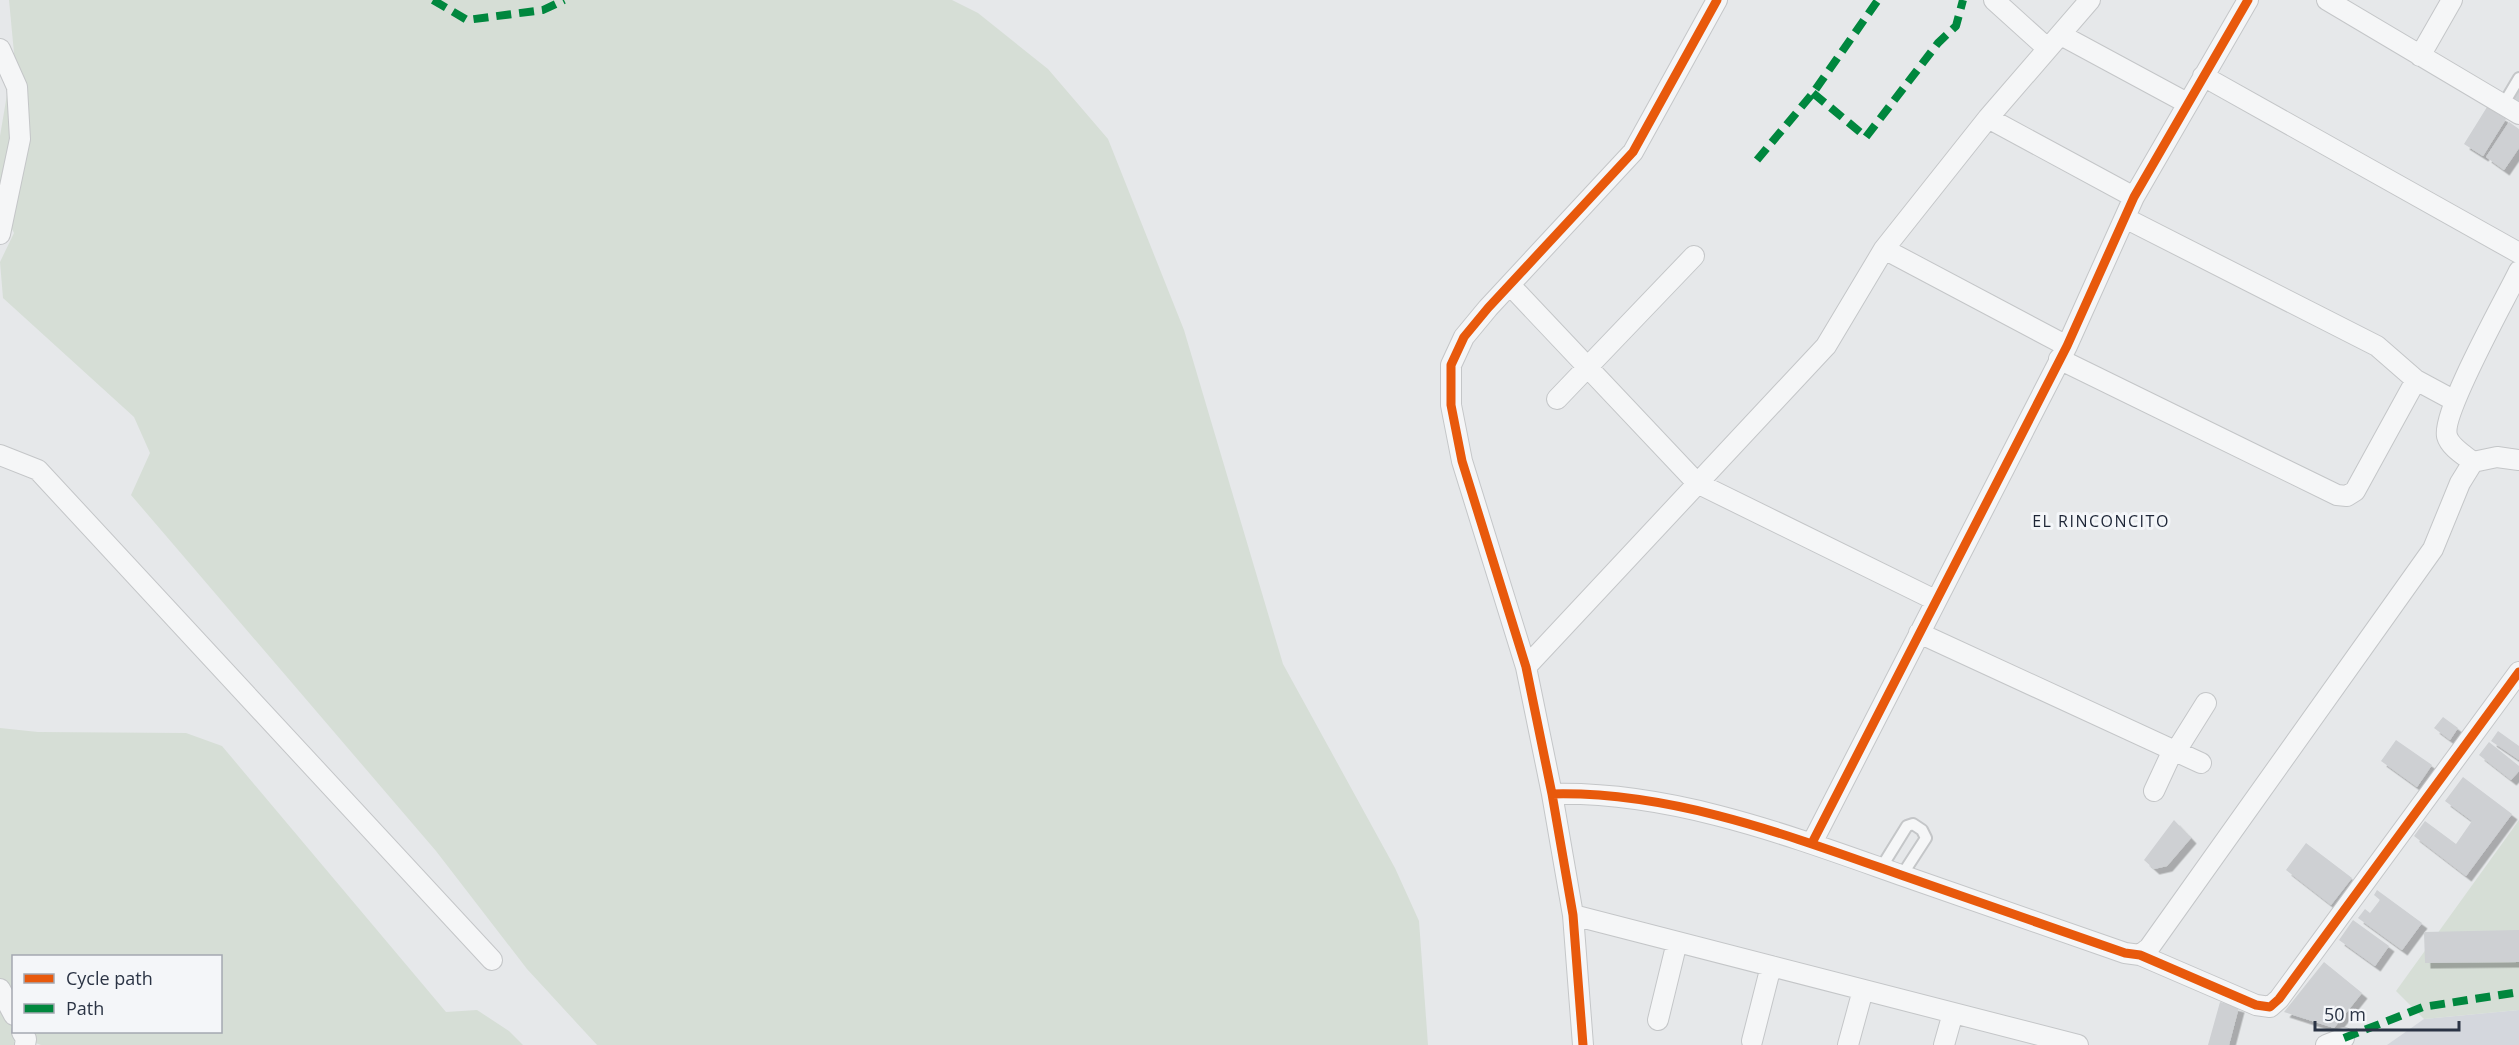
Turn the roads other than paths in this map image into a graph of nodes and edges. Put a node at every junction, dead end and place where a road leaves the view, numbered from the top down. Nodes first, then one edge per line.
1 (1718, 0) edge
2 (1994, 0) edge
3 (2090, 0) edge
4 (2452, 0) edge
5 (2241, 2) edge
6 (2340, 3) edge
7 (2054, 42) junction
8 (0, 49) edge
9 (2421, 56) junction
10 (2203, 76) junction
11 (2519, 78) edge
12 (2187, 103) junction
13 (2511, 109) edge
14 (1988, 118) junction
15 (2134, 197) junction
16 (2125, 218) junction
17 (0, 234) edge
18 (1884, 249) junction
19 (2519, 253) edge
20 (1694, 256) dead end
21 (2519, 271) edge
22 (1510, 285) junction
23 (2063, 352) junction
24 (1587, 367) junction
25 (2416, 380) junction
26 (1557, 399) dead end
27 (2455, 401) junction
28 (0, 455) edge
29 (2519, 460) edge
30 (2473, 462) junction
31 (1697, 483) junction
32 (1935, 600) junction
33 (1919, 633) junction
34 (1526, 667) junction
35 (2519, 672) edge
36 (2206, 702) dead end
37 (2174, 751) junction
38 (2201, 763) dead end
39 (2154, 791) dead end
40 (1552, 794) junction
41 (1812, 843) junction
42 (1881, 868) junction
43 (1902, 875) junction
44 (1573, 915) junction
45 (1677, 942) junction
46 (2140, 955) junction
47 (492, 960) dead end
48 (1771, 966) junction
49 (0, 989) edge
50 (1863, 990) junction
51 (12, 1011) edge
52 (1953, 1013) junction
53 (1658, 1020) dead end
54 (1752, 1041) dead end
55 (2044, 1041) edge
56 (1583, 1045) edge
57 (1848, 1045) edge
58 (1944, 1045) edge
59 (2078, 1045) edge

1 - 22 street
2 - 7 street
3 - 7 street
4 - 9 street
5 - 10 street
6 - 9 street
7 - 12 street
7 - 14 street
8 - 17 street
9 - 13 street
10 - 12 street
10 - 19 street
11 - 13 lane
12 - 15 street
14 - 15 street
14 - 18 street
15 - 16 street
16 - 23 street
16 - 25 street
18 - 23 street
18 - 31 street
20 - 24 street
21 - 27 street
22 - 24 street
22 - 34 street
23 - 25 street
23 - 32 street
24 - 26 street
24 - 31 street
25 - 27 street
27 - 30 street
28 - 47 street
29 - 30 street
30 - 46 street
31 - 32 street
31 - 34 street
32 - 33 street
33 - 37 street
33 - 41 street
34 - 40 street
35 - 46 street
36 - 37 street
37 - 38 street
37 - 39 street
40 - 41 street
40 - 44 street
41 - 42 street
42 - 43 street
42 - 43 lane
43 - 46 street
44 - 45 street
44 - 56 street
45 - 48 street
45 - 53 street
48 - 50 street
48 - 54 street
49 - 51 street
50 - 52 street
50 - 57 street
52 - 55 street
52 - 58 street
55 - 59 street

